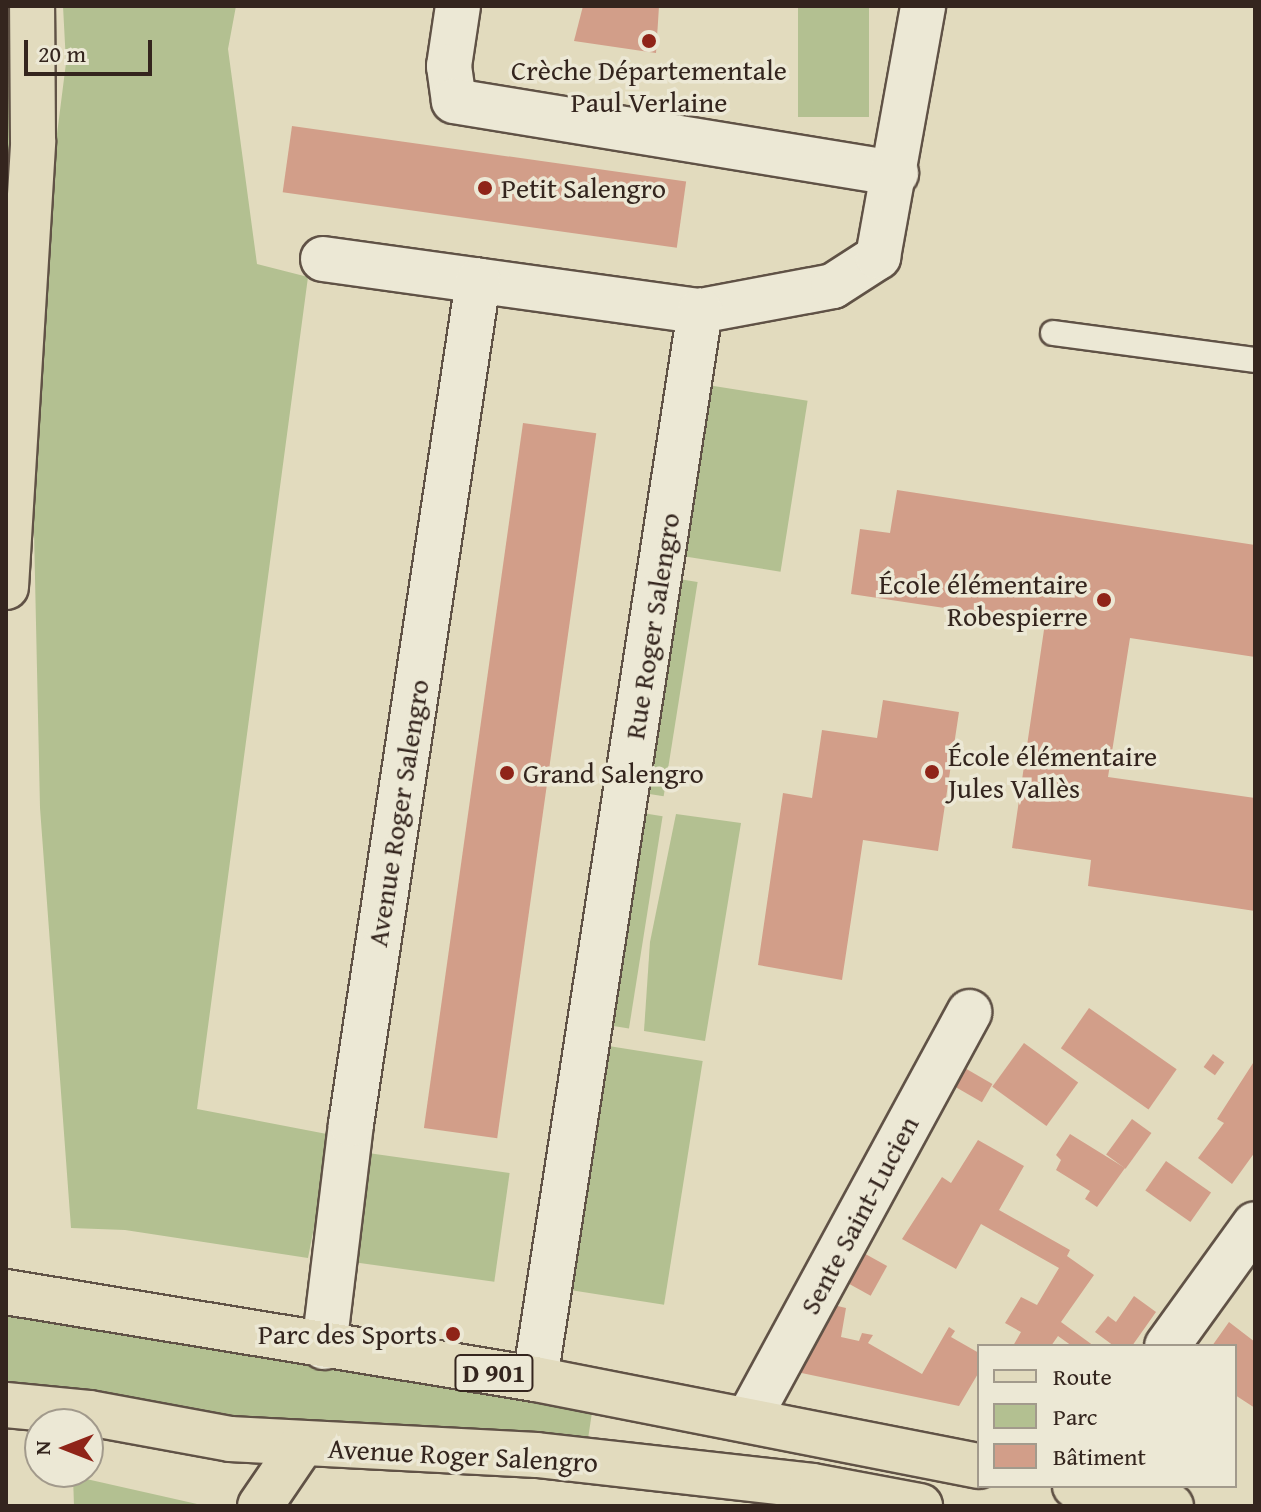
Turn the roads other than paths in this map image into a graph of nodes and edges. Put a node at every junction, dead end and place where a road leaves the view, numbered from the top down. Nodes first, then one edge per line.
1 (32, 6) edge
2 (458, 6) edge
3 (923, 6) edge
4 (896, 173) junction
5 (323, 259) dead end
6 (478, 281) junction
7 (700, 311) junction
8 (1053, 333) dead end
9 (1255, 360) edge
10 (6, 587) edge
11 (969, 1012) dead end
12 (1255, 1224) edge
13 (6, 1292) edge
14 (1168, 1344) edge
15 (324, 1347) junction
16 (535, 1379) junction
17 (6, 1405) edge
18 (749, 1418) junction
19 (301, 1446) junction
20 (977, 1466) edge
21 (1083, 1488) edge
22 (1162, 1505) edge
23 (260, 1506) edge
24 (920, 1506) edge

1 - 10 main road
2 - 4 street
3 - 4 street
4 - 7 street
5 - 6 street
6 - 7 street
6 - 15 street, Avenue Roger Salengro
7 - 16 street, Rue Roger Salengro
8 - 9 lane
11 - 18 street, Sente Saint-Lucien
12 - 14 street
13 - 15 main road, D 901
15 - 16 main road, D 901
16 - 18 main road, D 901
17 - 19 main road, Avenue Roger Salengro
18 - 20 main road, D 901
19 - 23 main road
19 - 24 main road, Avenue Roger Salengro
21 - 22 main road

